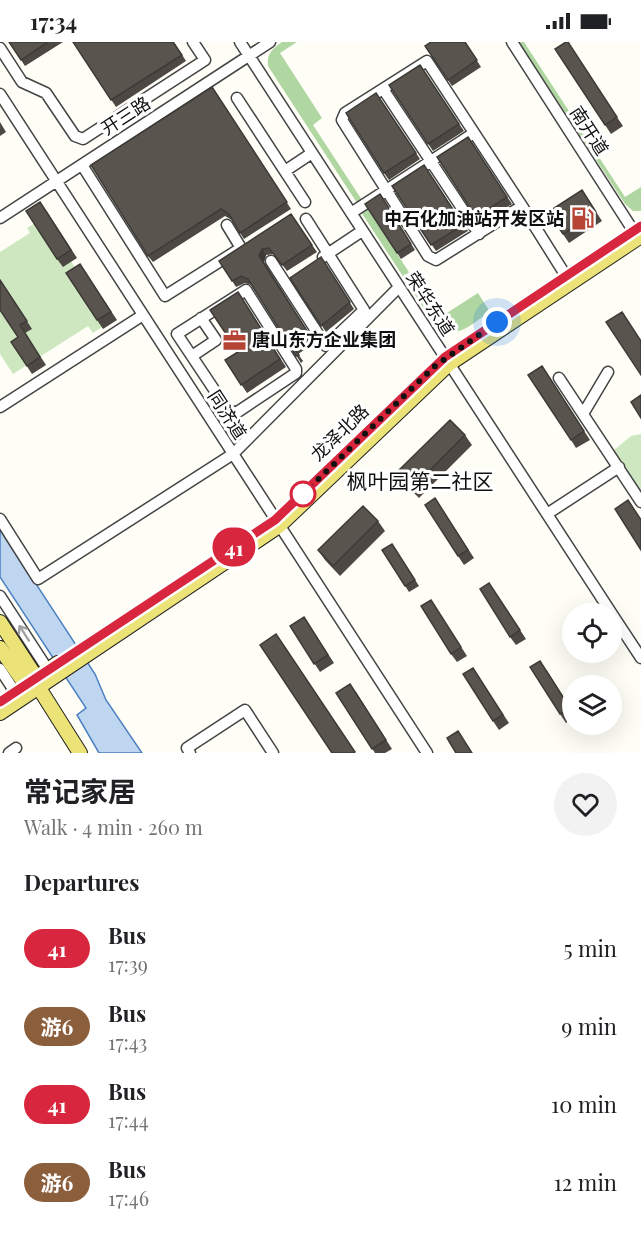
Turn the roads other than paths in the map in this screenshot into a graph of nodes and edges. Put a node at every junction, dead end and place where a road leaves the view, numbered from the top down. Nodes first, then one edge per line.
1 (194, 42) edge
2 (240, 42) edge
3 (270, 42) edge
4 (512, 42) edge
5 (0, 48) edge
6 (249, 56) junction
7 (383, 89) junction
8 (0, 94) edge
9 (237, 98) dead end
10 (474, 133) junction
11 (312, 153) junction
12 (430, 161) junction
13 (81, 165) junction
14 (285, 171) junction
15 (57, 181) junction
16 (386, 190) junction
17 (305, 202) dead end
18 (522, 206) junction
19 (351, 213) junction
20 (0, 218) edge
21 (306, 219) dead end
22 (227, 225) dead end
23 (362, 231) junction
24 (638, 233) edge
25 (478, 234) junction
26 (328, 254) junction
27 (271, 261) dead end
28 (310, 265) edge
29 (566, 276) junction
30 (399, 287) junction
31 (143, 315) junction
32 (201, 318) junction
33 (192, 356) junction
34 (447, 360) junction
35 (201, 370) junction
36 (608, 372) dead end
37 (560, 378) dead end
38 (185, 380) junction
39 (1, 403) edge
40 (583, 414) junction
41 (233, 454) junction
42 (619, 467) junction
43 (641, 502) edge
44 (547, 514) junction
45 (0, 519) edge
46 (277, 523) junction
47 (0, 596) edge
48 (605, 603) edge
49 (0, 622) edge
50 (622, 629) edge
51 (0, 648) edge
52 (641, 658) edge
53 (0, 669) edge
54 (39, 680) junction
55 (0, 702) edge
56 (0, 713) edge
57 (70, 753) edge
58 (80, 753) edge
59 (190, 753) edge
60 (273, 753) edge
61 (427, 753) edge

1 - 5 street
2 - 6 street, 荣华东道
3 - 6 street, 开三路
4 - 24 street, 南开道
6 - 11 street, 荣华东道
6 - 13 street, 开三路
7 - 10 street
7 - 12 street
7 - 16 street
8 - 15 street, 同济道
9 - 14 street
10 - 12 street
10 - 18 street
11 - 14 street
11 - 19 street, 荣华东道
12 - 16 street
12 - 25 street
13 - 15 street, 开三路
13 - 22 street
14 - 17 street
15 - 20 street, 开三路
15 - 31 street, 同济道
16 - 19 street
16 - 25 street
18 - 25 street
18 - 29 street
19 - 23 street, 荣华东道
21 - 26 street
23 - 26 street
23 - 30 street, 荣华东道
24 - 29 main road, 龙泽北路
24 - 34 main road, 龙泽北路
26 - 27 street
26 - 28 street
29 - 34 main road, 龙泽北路
30 - 34 street, 荣华东道
30 - 41 street
31 - 38 street, 同济道
31 - 39 street
32 - 33 street
32 - 33 street
32 - 35 street
33 - 35 street
34 - 44 street, 荣华东道
34 - 46 main road, 龙泽北路
35 - 38 street
36 - 40 street
37 - 40 street
38 - 41 street, 同济道
40 - 42 street
41 - 45 street
41 - 46 street, 同济道
42 - 43 street
42 - 44 street
44 - 48 street, 荣华东道
46 - 54 main road, 龙泽北路
46 - 61 street, 同济道
54 -> 47 street
49 - 54 main road
50 - 52 street, 荣华东道
51 - 54 main road
53 - 54 street
54 - 55 main road, 龙泽北路
54 - 56 main road, 龙泽北路
54 - 57 main road
54 - 58 main road
59 - 60 street

